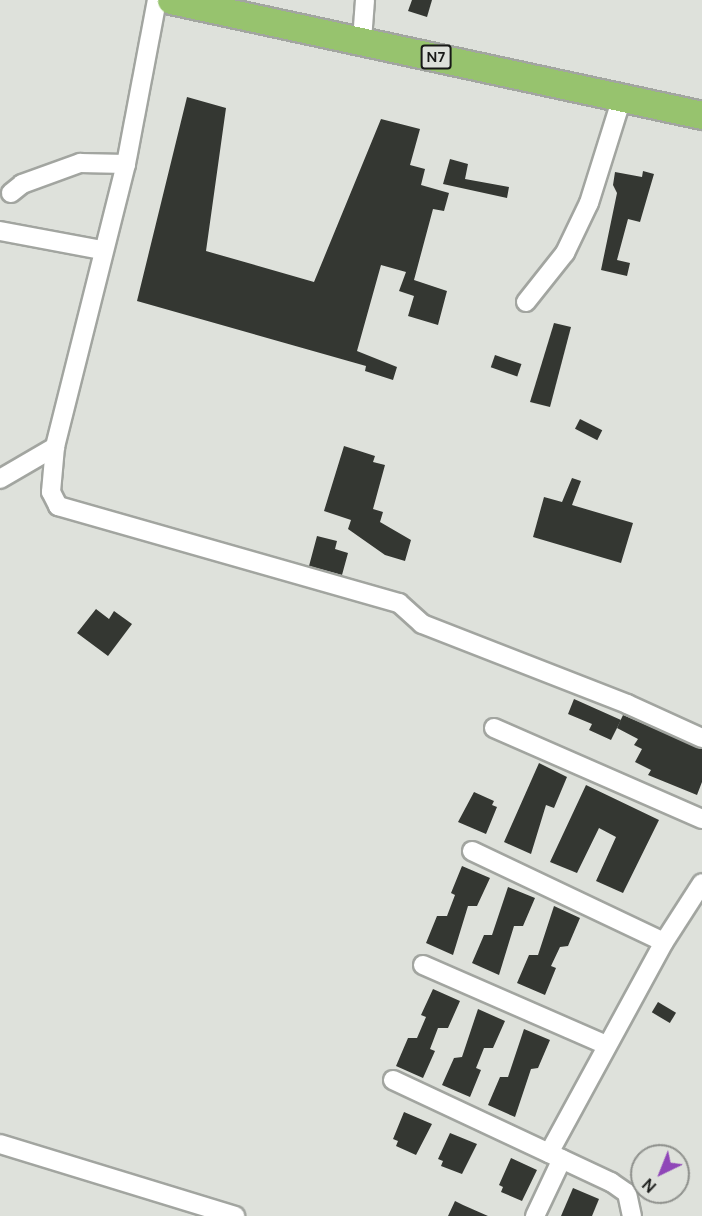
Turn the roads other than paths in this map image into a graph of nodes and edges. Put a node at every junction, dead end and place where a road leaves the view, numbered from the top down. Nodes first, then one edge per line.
1 (157, 0) edge
2 (171, 0) edge
3 (365, 0) edge
4 (362, 40) junction
5 (622, 98) junction
6 (702, 115) edge
7 (126, 164) junction
8 (11, 193) dead end
9 (0, 231) edge
10 (102, 250) junction
11 (526, 302) dead end
12 (55, 447) junction
13 (0, 479) edge
14 (494, 728) dead end
15 (702, 738) edge
16 (702, 819) edge
17 (472, 851) dead end
18 (702, 883) edge
19 (664, 942) junction
20 (423, 964) dead end
21 (606, 1045) junction
22 (393, 1080) dead end
23 (0, 1144) edge
24 (555, 1156) junction
25 (231, 1215) edge
26 (535, 1216) edge
27 (632, 1216) edge

1 - 7 street
2 - 4 highway, N7
3 - 4 street
4 - 5 highway, N7
5 - 6 highway, N7
5 - 11 street
7 - 8 street
7 - 10 street
9 - 10 street
10 - 12 street
12 - 13 street
12 - 15 street
14 - 16 street
17 - 19 street
18 - 19 street
19 - 21 street
20 - 21 street
21 - 24 street
22 - 24 street
23 - 25 street
24 - 26 street
24 - 27 street

